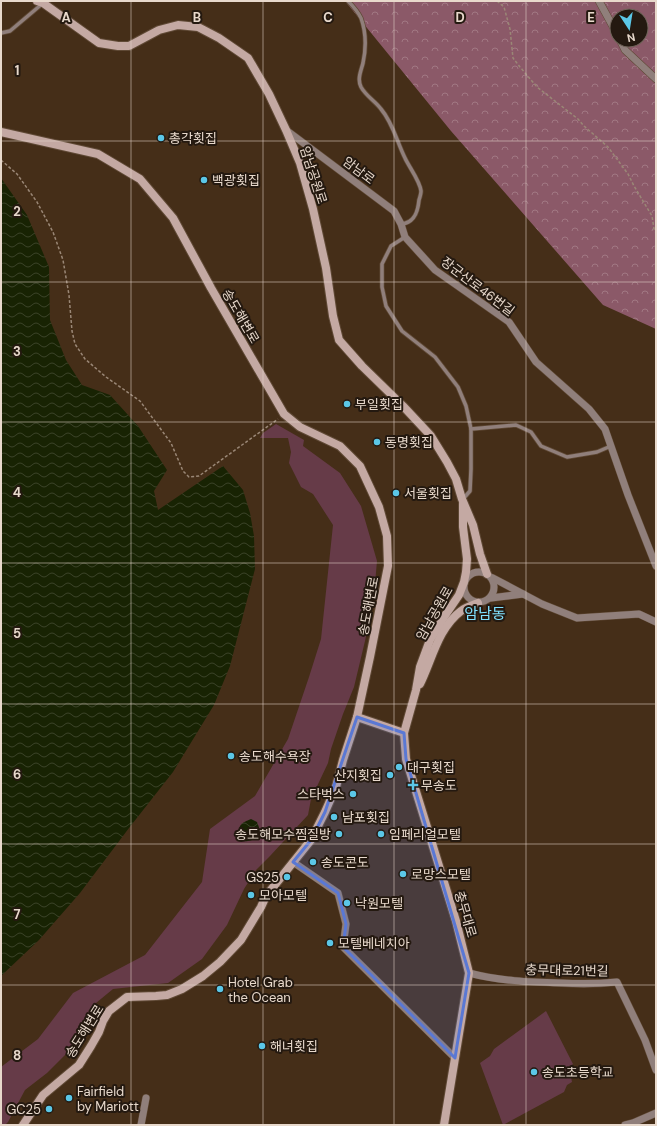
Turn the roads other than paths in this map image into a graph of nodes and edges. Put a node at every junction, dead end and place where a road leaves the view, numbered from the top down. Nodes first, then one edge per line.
1 (348, 1) edge
2 (599, 1) edge
3 (40, 2) edge
4 (609, 19) edge
5 (1, 33) edge
6 (624, 48) edge
7 (656, 79) edge
8 (286, 130) junction
9 (1, 132) edge
10 (401, 224) junction
11 (405, 237) junction
12 (471, 429) junction
13 (611, 446) junction
14 (462, 499) junction
15 (656, 566) edge
16 (490, 576) junction
17 (464, 582) junction
18 (523, 594) junction
19 (491, 598) junction
20 (478, 603) junction
21 (656, 622) edge
22 (416, 690) junction
23 (357, 717) junction
24 (404, 733) junction
25 (293, 862) junction
26 (469, 973) junction
27 (455, 1058) junction
28 (656, 1070) edge
29 (146, 1098) dead end
30 (656, 1113) edge
31 (23, 1125) edge
32 (141, 1125) edge
33 (444, 1125) edge
34 (624, 1125) edge

1 - 10 lane
2 - 4 street
3 - 5 lane
3 - 8 street, 암남공원로
6 - 7 street
8 - 10 street, 암남로
8 - 14 street, 암남공원로
9 - 23 street, 송도해변로
10 - 11 street, 암남로
11 - 12 lane
11 - 13 street, 장군산로46번길
12 - 13 lane
12 - 14 lane
13 - 15 street, 장군산로46번길
14 - 16 street, 암남공원로
14 - 17 street, 암남공원로
16 - 17 street
16 - 18 street
16 - 19 street
17 - 20 street
17 - 22 street, 암남공원로
18 - 19 street
18 - 21 street
19 - 20 street
20 - 22 street, 암남공원로
22 - 24 street, 암남공원로
23 - 24 street
23 - 25 street, 송도해변로
24 - 26 street, 충무대로
25 - 27 street
25 - 31 street, 송도해변로
26 - 27 street, 충무대로
26 - 28 street, 충무대로21번길
27 - 33 street, 충무대로
29 - 32 street
30 - 34 street

